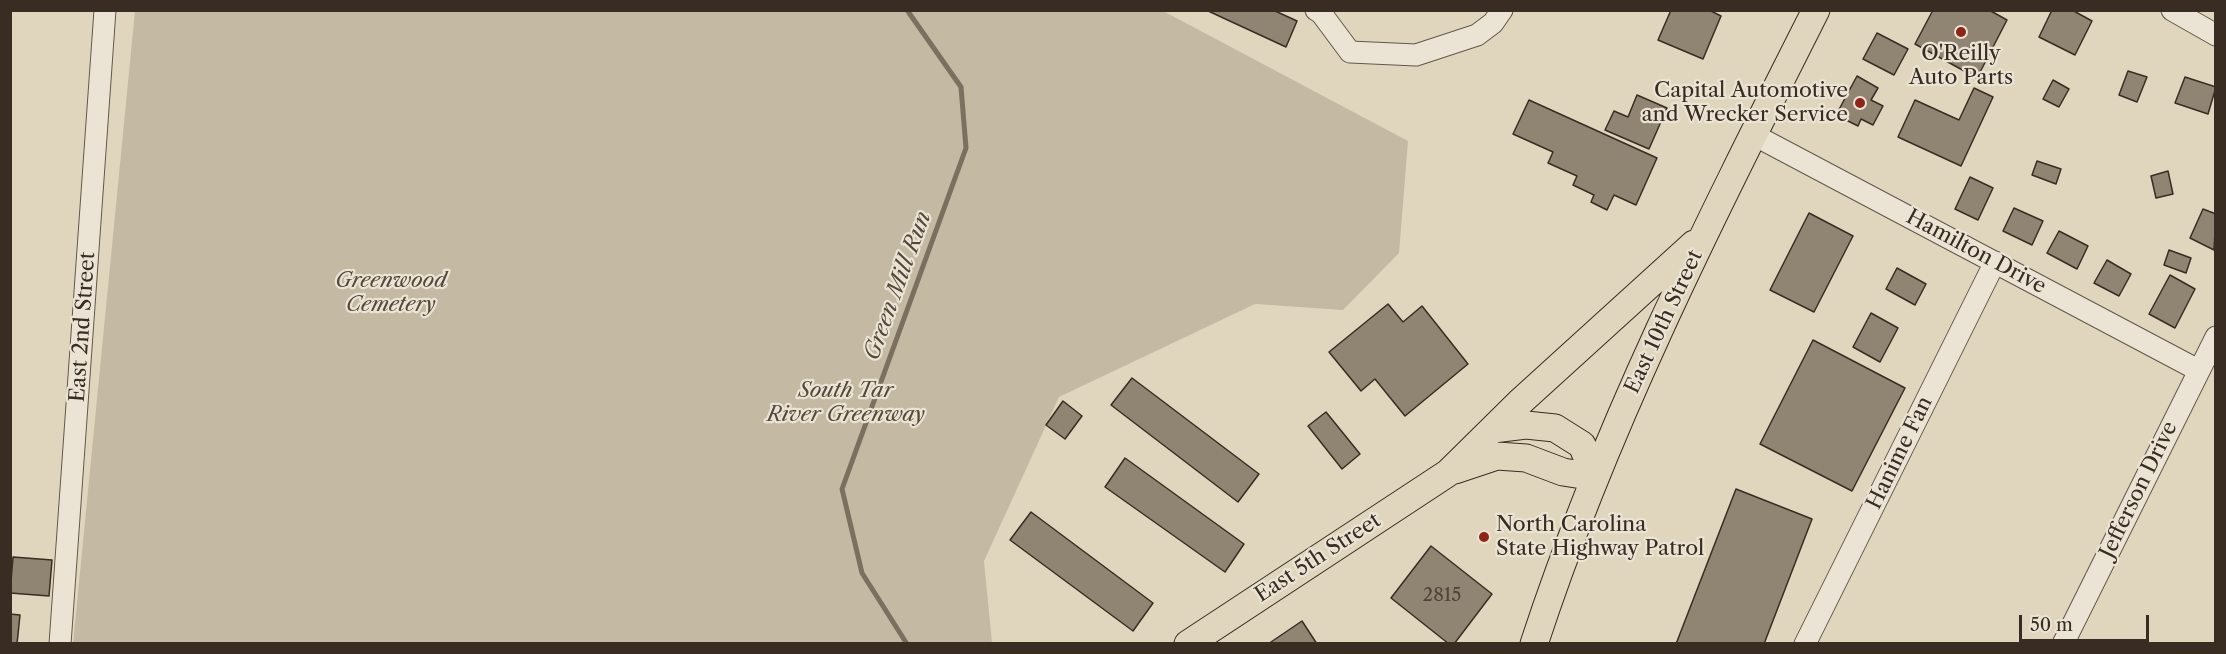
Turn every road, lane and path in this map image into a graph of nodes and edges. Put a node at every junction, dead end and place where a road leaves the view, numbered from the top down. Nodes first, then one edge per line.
1 (105, 10) edge
2 (1316, 10) edge
3 (1502, 10) edge
4 (1816, 10) edge
5 (2172, 10) edge
6 (2216, 35) edge
7 (1754, 135) junction
8 (1706, 233) junction
9 (1995, 262) junction
10 (2216, 337) edge
11 (2198, 370) junction
12 (1493, 429) junction
13 (1448, 473) junction
14 (1595, 477) junction
15 (60, 644) edge
16 (1188, 644) edge
17 (1534, 644) edge
18 (1805, 644) edge
19 (2063, 644) edge

1 - 15 street, East 2nd Street
2 - 3 street
4 - 7 main road, East 10th Street
5 - 6 street
7 - 8 main road, East 10th Street
7 - 9 street, Hamilton Drive
8 - 12 main road, East 5th Street
8 - 14 main road, East 10th Street
9 - 11 street, Hamilton Drive
9 - 18 street, Hanime Fan
10 - 11 street, Jefferson Drive
11 - 19 street, Jefferson Drive
12 - 13 main road, East 5th Street
12 - 14 main road
13 - 14 main road, East 5th Street
13 - 16 main road, East 5th Street
14 - 17 main road, East 10th Street

